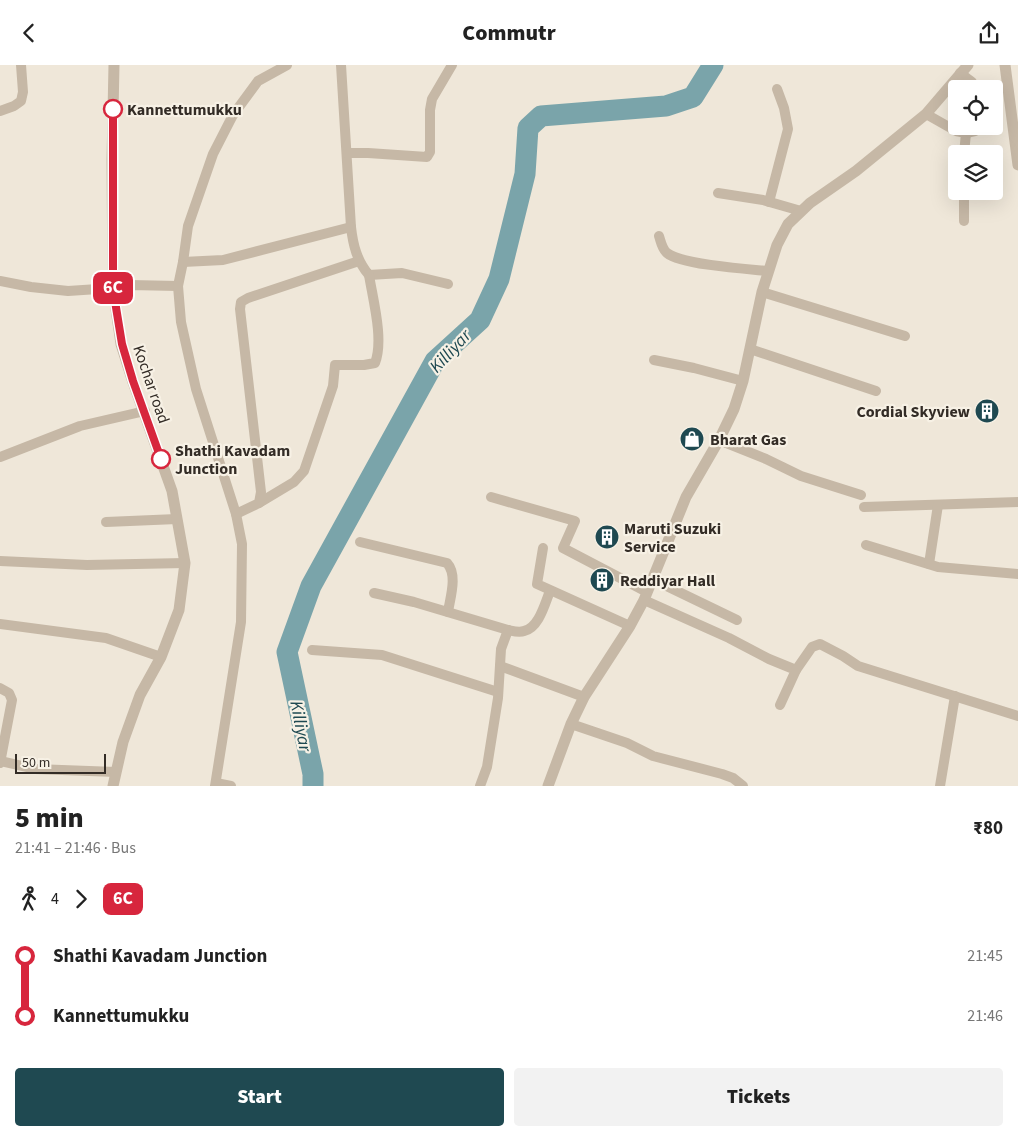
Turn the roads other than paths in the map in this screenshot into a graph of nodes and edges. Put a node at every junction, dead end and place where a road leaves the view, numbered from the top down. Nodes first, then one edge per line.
1 (21, 65) edge
2 (114, 65) edge
3 (287, 65) edge
4 (341, 65) edge
5 (452, 65) edge
6 (1005, 65) edge
7 (964, 69) edge
8 (971, 80) edge
9 (777, 89) dead end
10 (1015, 104) edge
11 (0, 111) edge
12 (926, 114) junction
13 (948, 126) edge
14 (346, 153) junction
15 (1018, 165) edge
16 (718, 193) dead end
17 (964, 200) edge
18 (769, 202) junction
19 (801, 211) junction
20 (964, 221) dead end
21 (351, 227) junction
22 (659, 236) dead end
23 (359, 261) junction
24 (184, 262) junction
25 (768, 271) junction
26 (369, 275) junction
27 (0, 281) edge
28 (448, 284) dead end
29 (178, 286) junction
30 (113, 289) junction
31 (762, 292) junction
32 (905, 335) dead end
33 (750, 349) junction
34 (654, 360) dead end
35 (743, 381) junction
36 (876, 391) dead end
37 (145, 411) junction
38 (719, 440) junction
39 (0, 457) edge
40 (861, 495) dead end
41 (490, 497) dead end
42 (1018, 502) edge
43 (260, 503) junction
44 (938, 505) junction
45 (864, 507) dead end
46 (236, 514) junction
47 (177, 519) junction
48 (106, 522) dead end
49 (360, 542) dead end
50 (866, 545) dead end
51 (543, 548) dead end
52 (0, 561) edge
53 (186, 563) junction
54 (929, 564) junction
55 (1018, 574) edge
56 (652, 579) junction
57 (550, 591) junction
58 (374, 593) dead end
59 (645, 596) junction
60 (448, 612) junction
61 (737, 620) dead end
62 (0, 624) edge
63 (630, 626) junction
64 (508, 630) junction
65 (312, 650) dead end
66 (161, 657) junction
67 (500, 666) junction
68 (796, 670) junction
69 (0, 688) edge
70 (498, 692) junction
71 (955, 696) junction
72 (584, 697) junction
73 (780, 705) dead end
74 (1018, 716) edge
75 (571, 724) junction
76 (0, 762) edge
77 (116, 772) junction
78 (215, 785) edge
79 (113, 786) edge
80 (231, 786) edge
81 (480, 786) edge
82 (548, 786) edge
83 (743, 786) edge
84 (940, 786) edge

1 - 11 street
2 - 30 street, Kochar road
3 - 24 street
4 - 14 street
5 - 14 street
6 - 10 street
7 - 8 street
7 - 12 street
9 - 18 street
10 - 15 street
12 - 13 street
12 - 19 street
14 - 21 street
16 - 18 street
17 - 20 street
18 - 19 street
19 - 25 street
21 - 23 street
21 - 24 street
22 - 25 street
23 - 26 street
23 - 43 street
24 - 29 street
25 - 31 street
26 - 28 street
26 - 43 street
27 - 30 street
29 - 30 street
29 - 46 street
30 - 37 street, Kochar road
31 - 32 street
31 - 33 street
33 - 35 street
33 - 36 street
34 - 35 street
35 - 38 street
37 - 39 street
37 - 47 street, Kochar road
38 - 40 street
38 - 56 street
41 - 59 street
42 - 44 street
43 - 46 street
44 - 45 street
44 - 54 street
46 - 78 street
47 - 48 street
47 - 53 street, Kochar road
49 - 60 street
50 - 54 street
51 - 57 street
52 - 53 street
53 - 66 street, Kochar road
54 - 55 street
56 - 59 street
56 - 61 street
57 - 63 street
57 - 64 street
58 - 60 street
59 - 63 street
59 - 68 street
60 - 64 street
62 - 66 street
63 - 72 street
64 - 67 street
65 - 70 street
66 - 77 street, Kochar road
67 - 70 street
67 - 72 street
68 - 71 street
68 - 73 street
69 - 76 street
70 - 81 street
71 - 74 street
71 - 84 street
72 - 75 street
75 - 82 street
75 - 83 street
76 - 77 street
77 - 79 street, Kochar road
78 - 80 street

